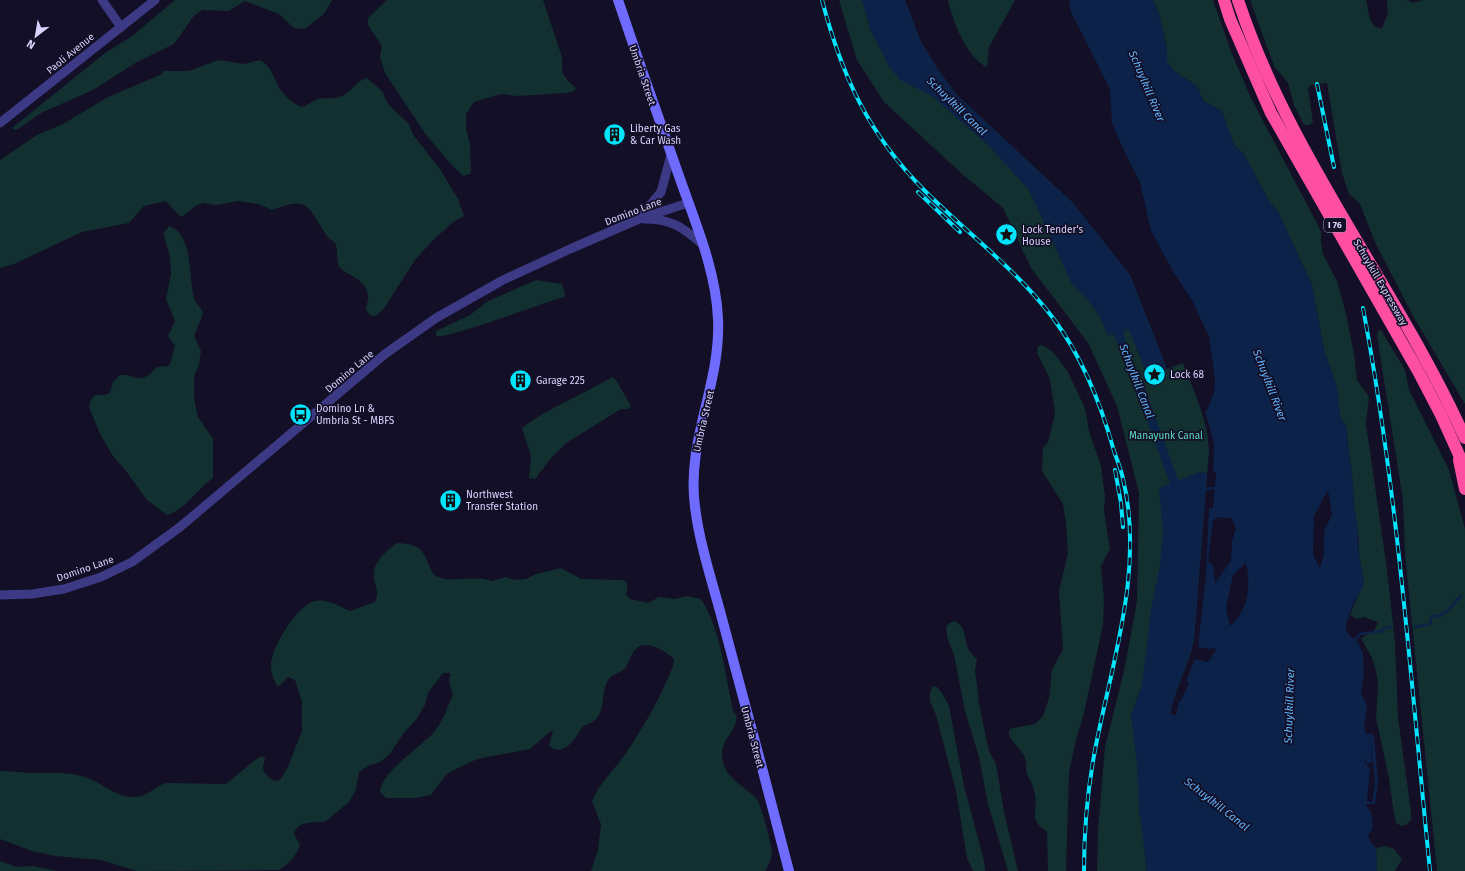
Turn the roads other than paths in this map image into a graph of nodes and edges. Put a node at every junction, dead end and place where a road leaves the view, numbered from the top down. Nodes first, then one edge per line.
1 (102, 0) edge
2 (155, 0) edge
3 (618, 0) edge
4 (1224, 0) edge
5 (1238, 0) edge
6 (121, 27) junction
7 (0, 123) edge
8 (671, 155) junction
9 (688, 202) junction
10 (639, 219) junction
11 (701, 242) junction
12 (1460, 442) edge
13 (1465, 468) edge
14 (1465, 489) edge
15 (0, 595) edge
16 (789, 871) edge

1 - 6 street
2 - 6 street, Paoli Avenue
3 - 8 main road, Umbria Street
4 - 12 highway, Schuylkill Expressway / I 76
5 - 12 highway, Schuylkill Expressway / I 76
6 - 7 street, Paoli Avenue
8 - 9 main road, Umbria Street
8 - 10 street
9 - 10 street, Domino Lane
9 - 11 main road, Umbria Street
10 - 11 street
10 - 15 street, Domino Lane
11 - 16 main road, Umbria Street
12 - 13 highway, Schuylkill Expressway / I 76
12 - 14 highway

